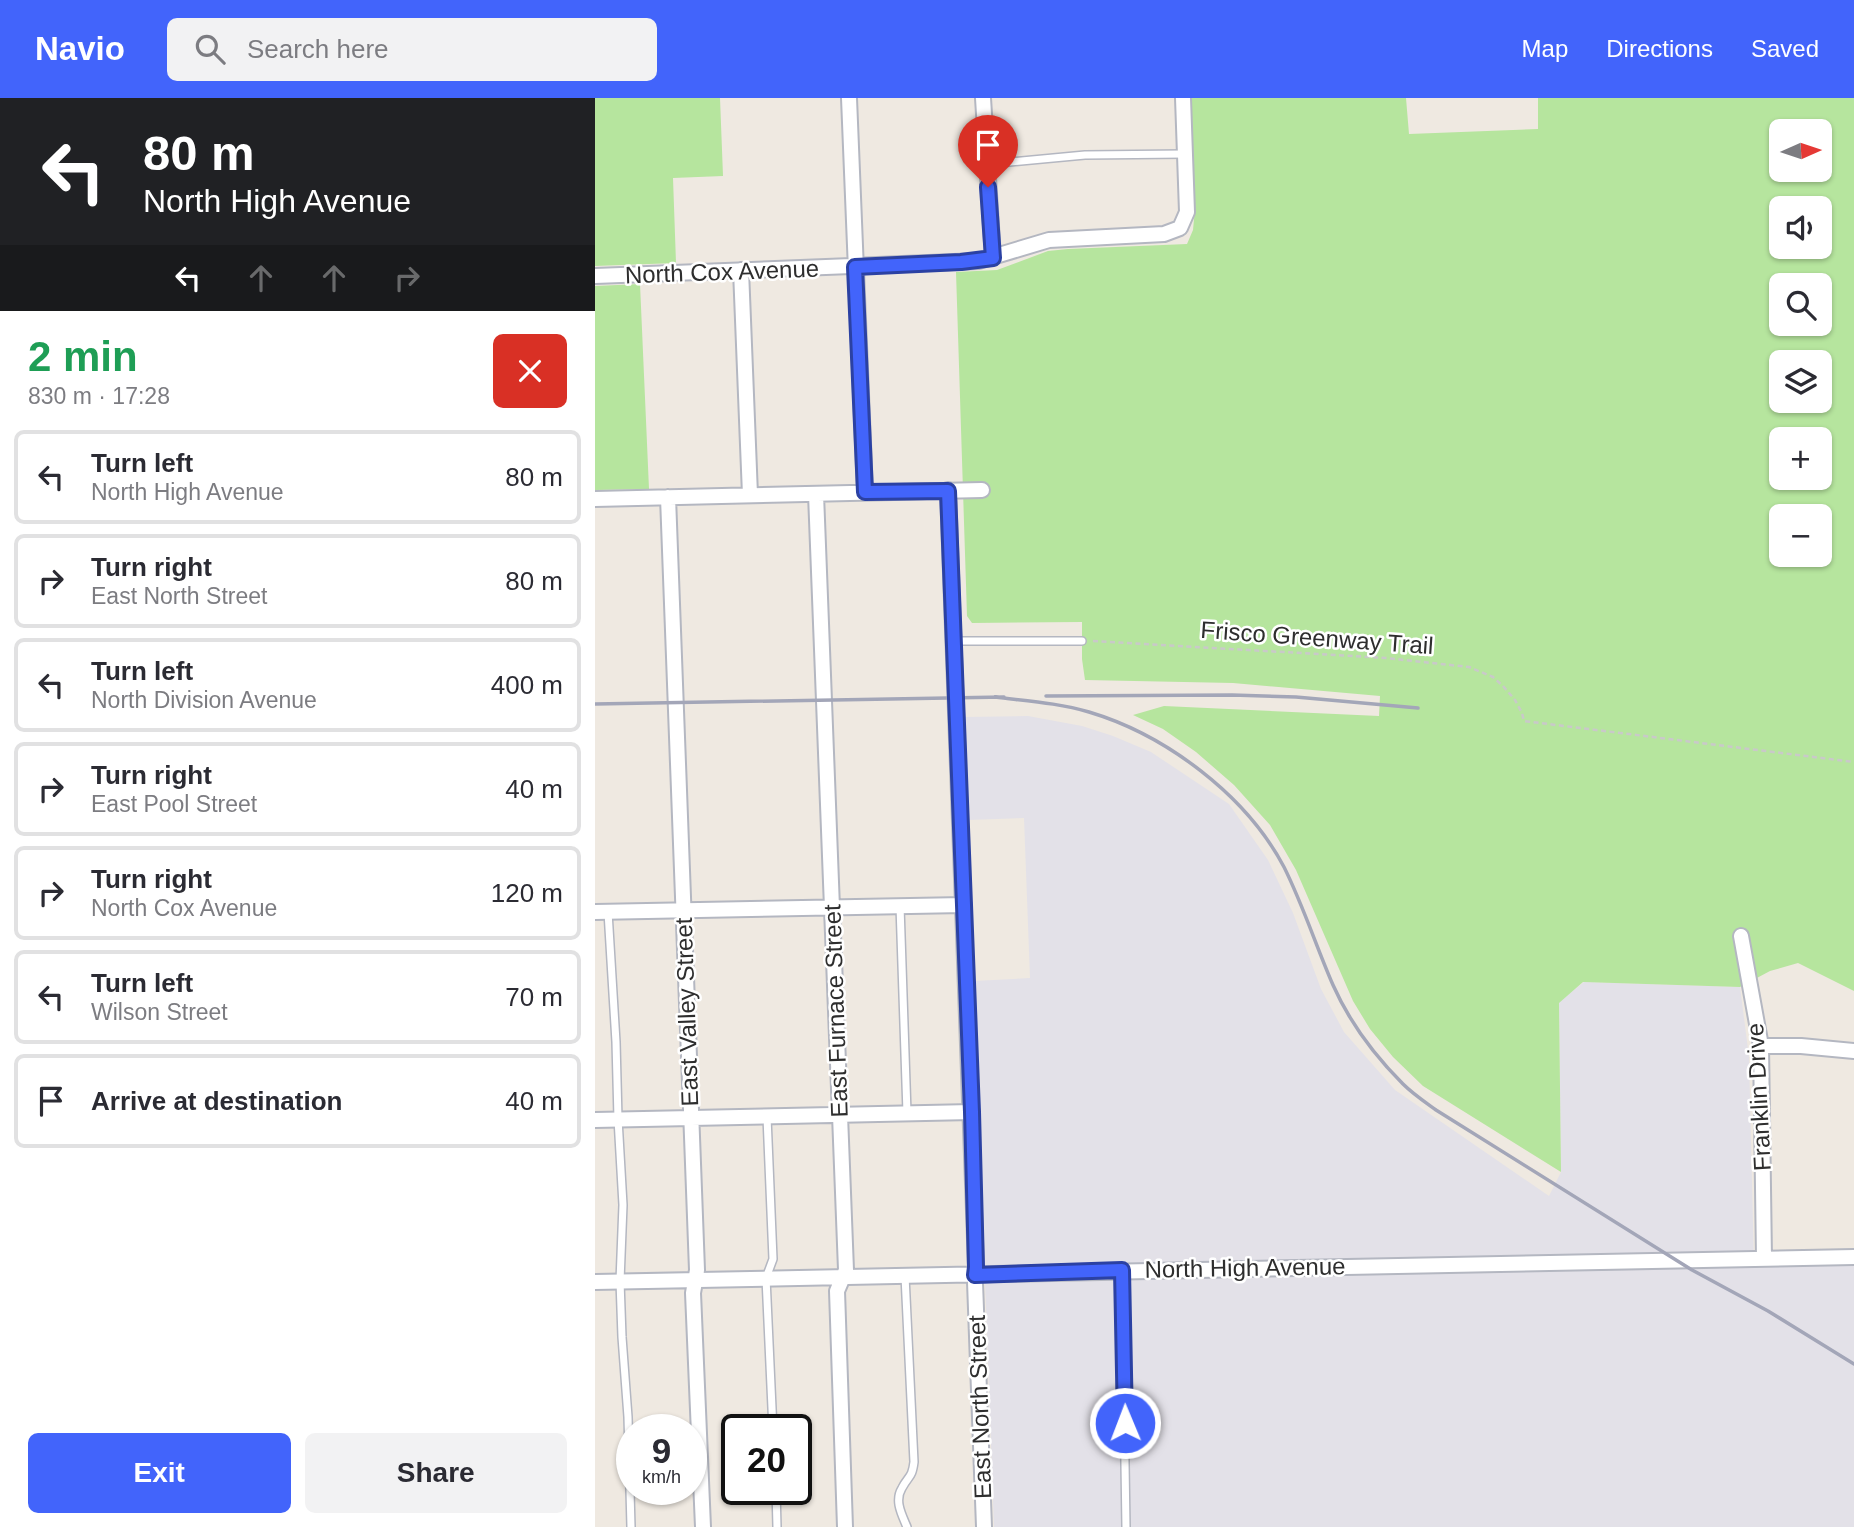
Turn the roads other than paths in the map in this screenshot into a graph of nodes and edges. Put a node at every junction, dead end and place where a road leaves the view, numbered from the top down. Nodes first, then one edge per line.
1 (849, 98) edge
2 (983, 98) edge
3 (1184, 98) edge
4 (1185, 154) junction
5 (987, 164) junction
6 (993, 258) junction
7 (855, 267) junction
8 (741, 270) junction
9 (595, 276) edge
10 (982, 489) dead end
11 (948, 491) junction
12 (865, 492) junction
13 (816, 494) junction
14 (750, 495) junction
15 (668, 497) junction
16 (595, 499) edge
17 (954, 641) junction
18 (1082, 641) road end
19 (964, 905) junction
20 (900, 906) junction
21 (833, 908) junction
22 (684, 911) junction
23 (602, 912) edge
24 (1741, 936) dead end
25 (1761, 1046) junction
26 (1854, 1051) edge
27 (972, 1112) junction
28 (907, 1113) junction
29 (840, 1114) junction
30 (767, 1116) junction
31 (692, 1118) junction
32 (618, 1119) junction
33 (595, 1120) edge
34 (1854, 1257) edge
35 (1764, 1259) junction
36 (1122, 1270) junction
37 (975, 1275) junction
38 (905, 1276) junction
39 (842, 1277) junction
40 (766, 1279) junction
41 (695, 1280) junction
42 (620, 1281) junction
43 (595, 1282) edge
44 (772, 1414) edge
45 (776, 1505) edge
46 (631, 1527) edge
47 (703, 1527) edge
48 (777, 1527) edge
49 (845, 1527) edge
50 (907, 1527) edge
51 (984, 1527) edge
52 (1126, 1527) edge

1 - 7 street
2 - 5 street
3 - 4 street
4 - 5 lane
4 - 6 street, North Cox Avenue
5 - 6 street
6 - 7 street, North Cox Avenue
7 - 8 street, North Cox Avenue
7 - 12 street
8 - 9 street, North Cox Avenue
8 - 14 street
10 - 11 street
11 - 12 street
11 - 17 street, East North Street
12 - 13 street
13 - 14 street
13 - 21 street, East Furnace Street
14 - 15 street
15 - 16 street
15 - 22 street, East Valley Street
17 - 18 lane
17 - 19 street, East North Street
19 - 20 street
19 - 27 street, East North Street
20 - 21 street
20 - 28 lane
21 - 22 street
21 - 29 street, East Furnace Street
22 - 23 street
22 - 31 street, East Valley Street
23 - 32 lane
24 - 25 street, Franklin Drive
25 - 26 street
25 - 35 street, Franklin Drive
27 - 28 street
27 - 37 street, East North Street
28 - 29 street
29 - 30 street
29 - 39 street, East Furnace Street
30 - 31 street
30 - 40 lane
31 - 32 street
31 - 41 street, East Valley Street
32 - 33 street
32 - 42 lane
34 - 35 street, North High Avenue
35 - 36 street, North High Avenue
36 - 37 street, North High Avenue
36 - 52 lane
37 - 38 street, North High Avenue
37 - 51 street, East North Street
38 - 39 street, North High Avenue
38 - 50 lane
39 - 40 street, North High Avenue
39 - 49 street, East Furnace Street
40 - 41 street, North High Avenue
40 - 44 lane
41 - 42 street, North High Avenue
41 - 47 street, East Valley Street
42 - 43 street, North High Avenue
42 - 46 lane
45 - 48 lane

